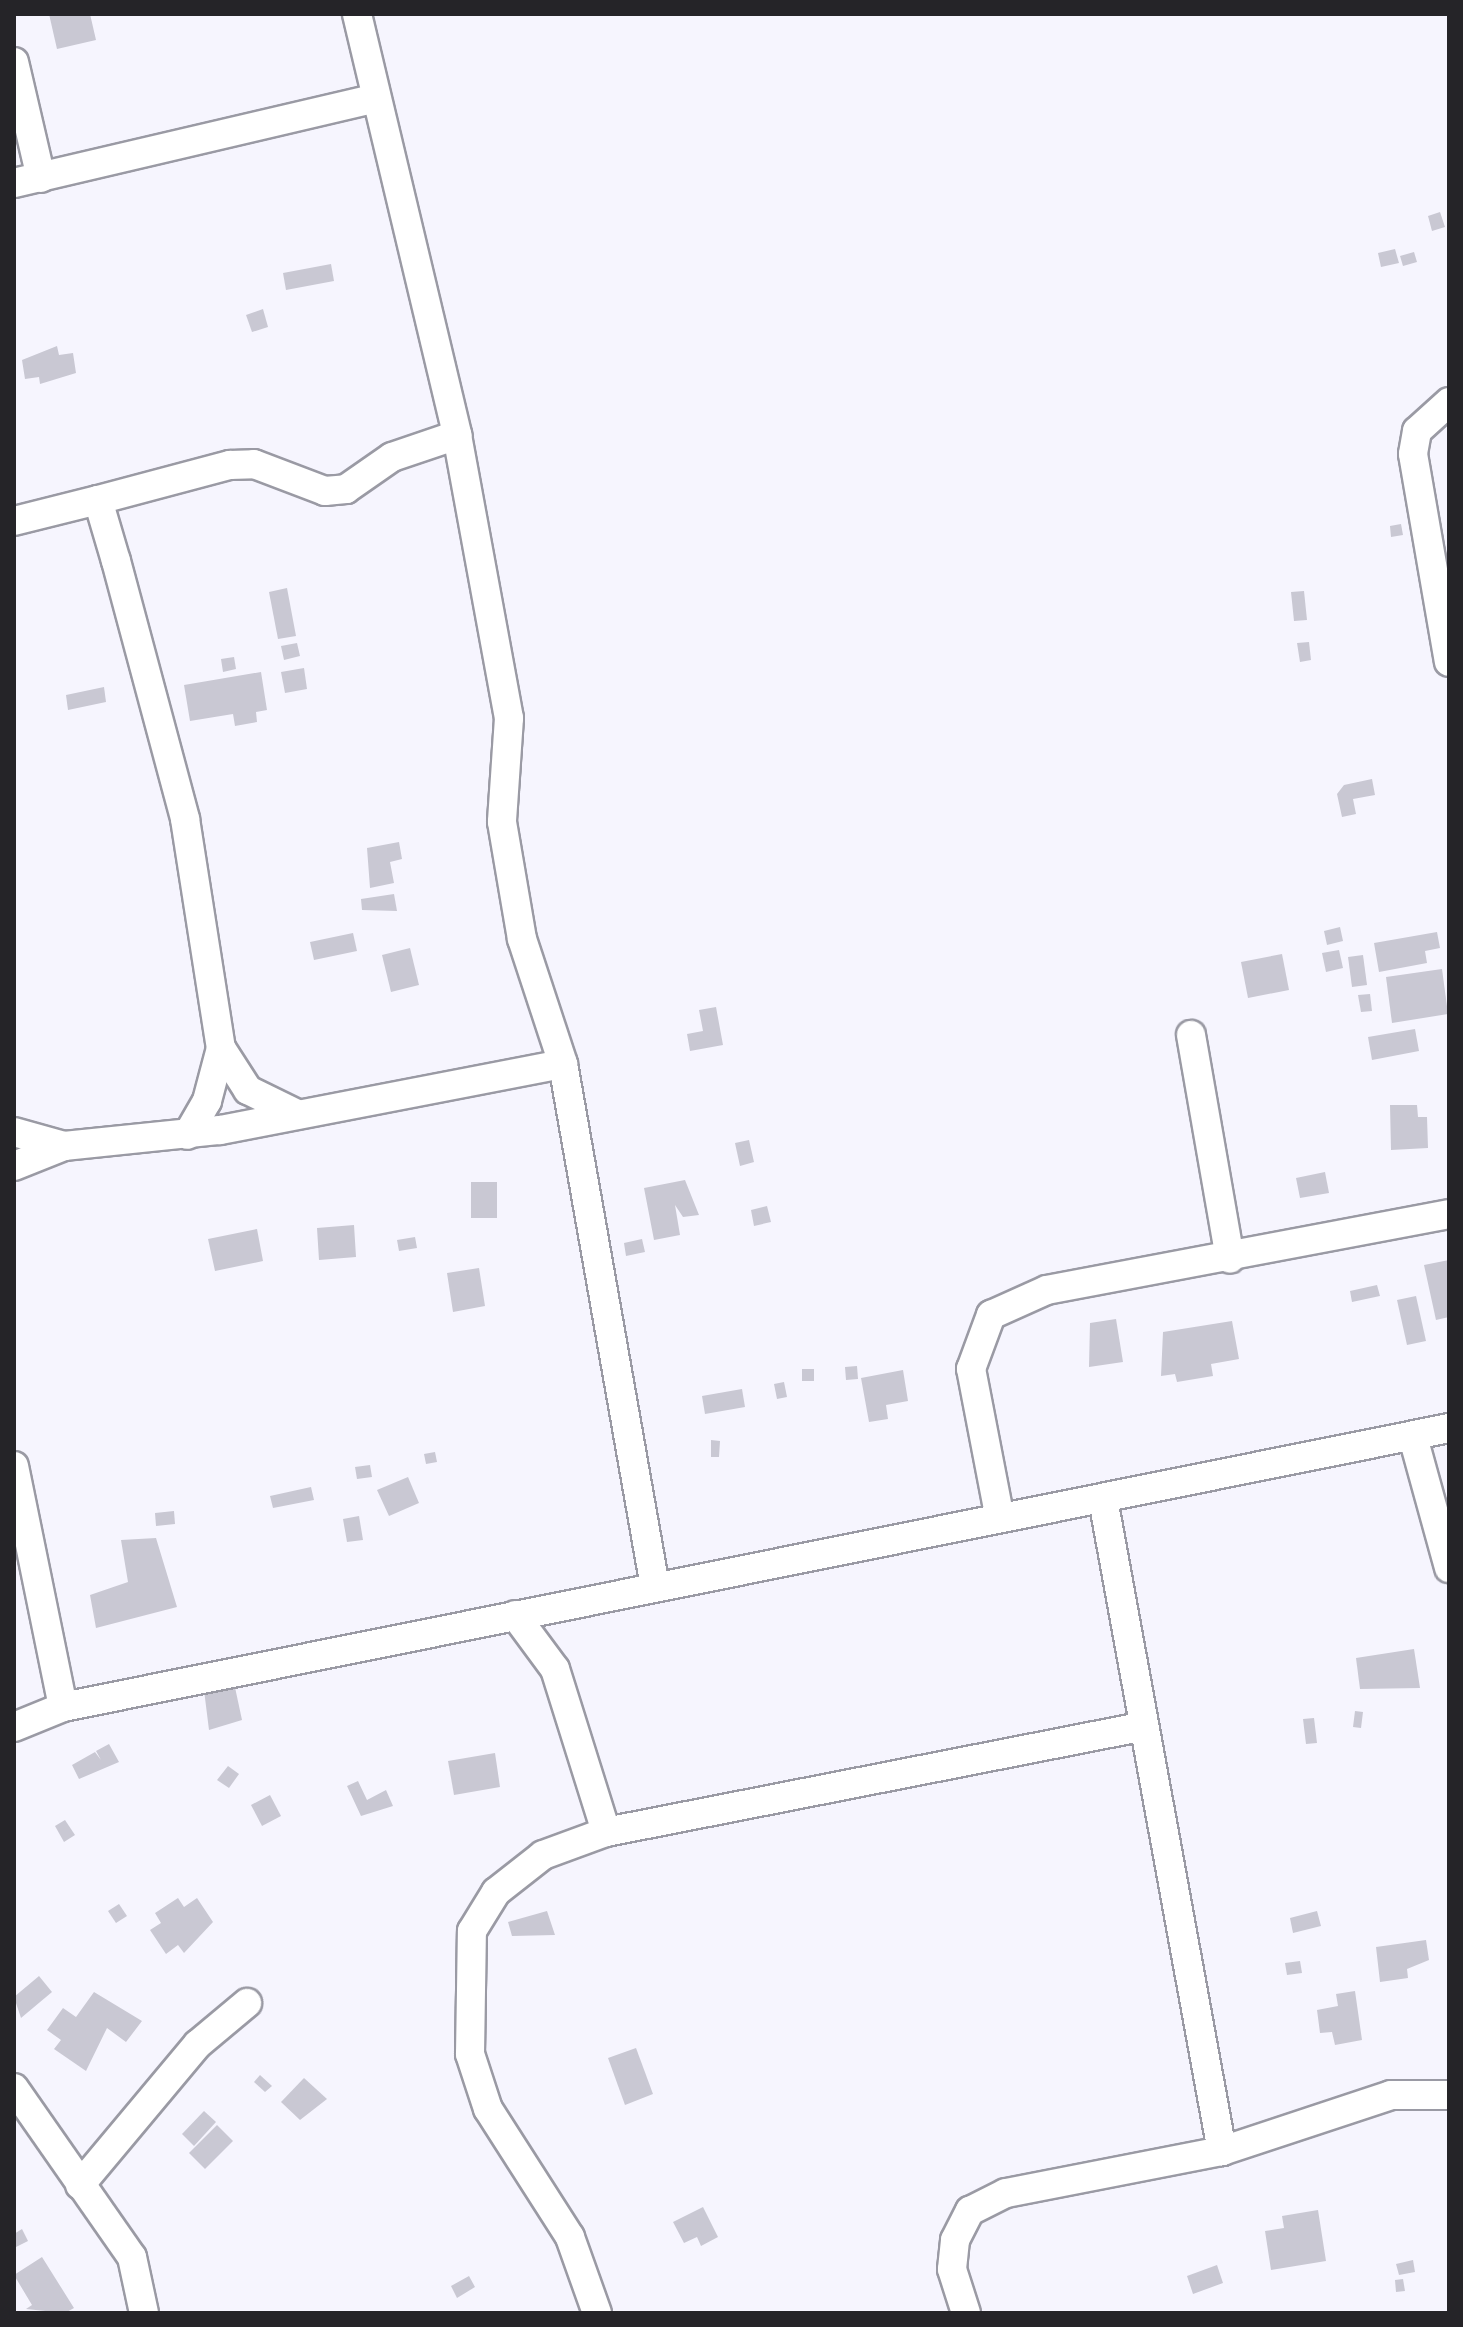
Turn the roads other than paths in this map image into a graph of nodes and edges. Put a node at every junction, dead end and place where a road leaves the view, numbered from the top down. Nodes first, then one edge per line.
1 (357, 14) edge
2 (14, 62) edge
3 (375, 98) junction
4 (27, 181) edge
5 (1449, 402) edge
6 (457, 435) junction
7 (98, 500) junction
8 (14, 521) edge
9 (1449, 662) edge
10 (1191, 1035) dead end
11 (221, 1048) junction
12 (563, 1064) junction
13 (297, 1114) junction
14 (14, 1132) edge
15 (187, 1135) junction
16 (64, 1146) junction
17 (14, 1166) edge
18 (1449, 1214) edge
19 (1230, 1259) junction
20 (1449, 1428) edge
21 (1413, 1437) junction
22 (14, 1466) edge
23 (1103, 1499) junction
24 (999, 1514) junction
25 (1449, 1568) edge
26 (655, 1587) junction
27 (515, 1615) junction
28 (63, 1707) junction
29 (14, 1727) edge
30 (1140, 1727) junction
31 (606, 1832) junction
32 (247, 2003) dead end
33 (14, 2088) edge
34 (1449, 2095) edge
35 (1222, 2151) junction
36 (80, 2185) junction
37 (144, 2313) edge
38 (597, 2313) edge
39 (966, 2313) edge

1 - 3 street
2 - 4 street
3 - 4 street
3 - 6 street
5 - 9 street
6 - 7 street
6 - 12 street
7 - 8 street
7 - 11 street
10 - 19 street
11 - 13 street
11 - 15 street
12 - 13 street
12 - 26 street
13 - 15 street
14 - 16 street
15 - 16 street
16 - 17 street
18 - 19 street
19 - 24 street
20 - 21 street
21 - 23 street
21 - 25 street
22 - 28 street
23 - 24 street
23 - 30 street
24 - 26 street
26 - 27 street
27 - 28 street
27 - 31 street
28 - 29 street
30 - 31 street
30 - 35 street
31 - 38 street
32 - 36 street
33 - 36 street
34 - 35 street
35 - 39 street
36 - 37 street

